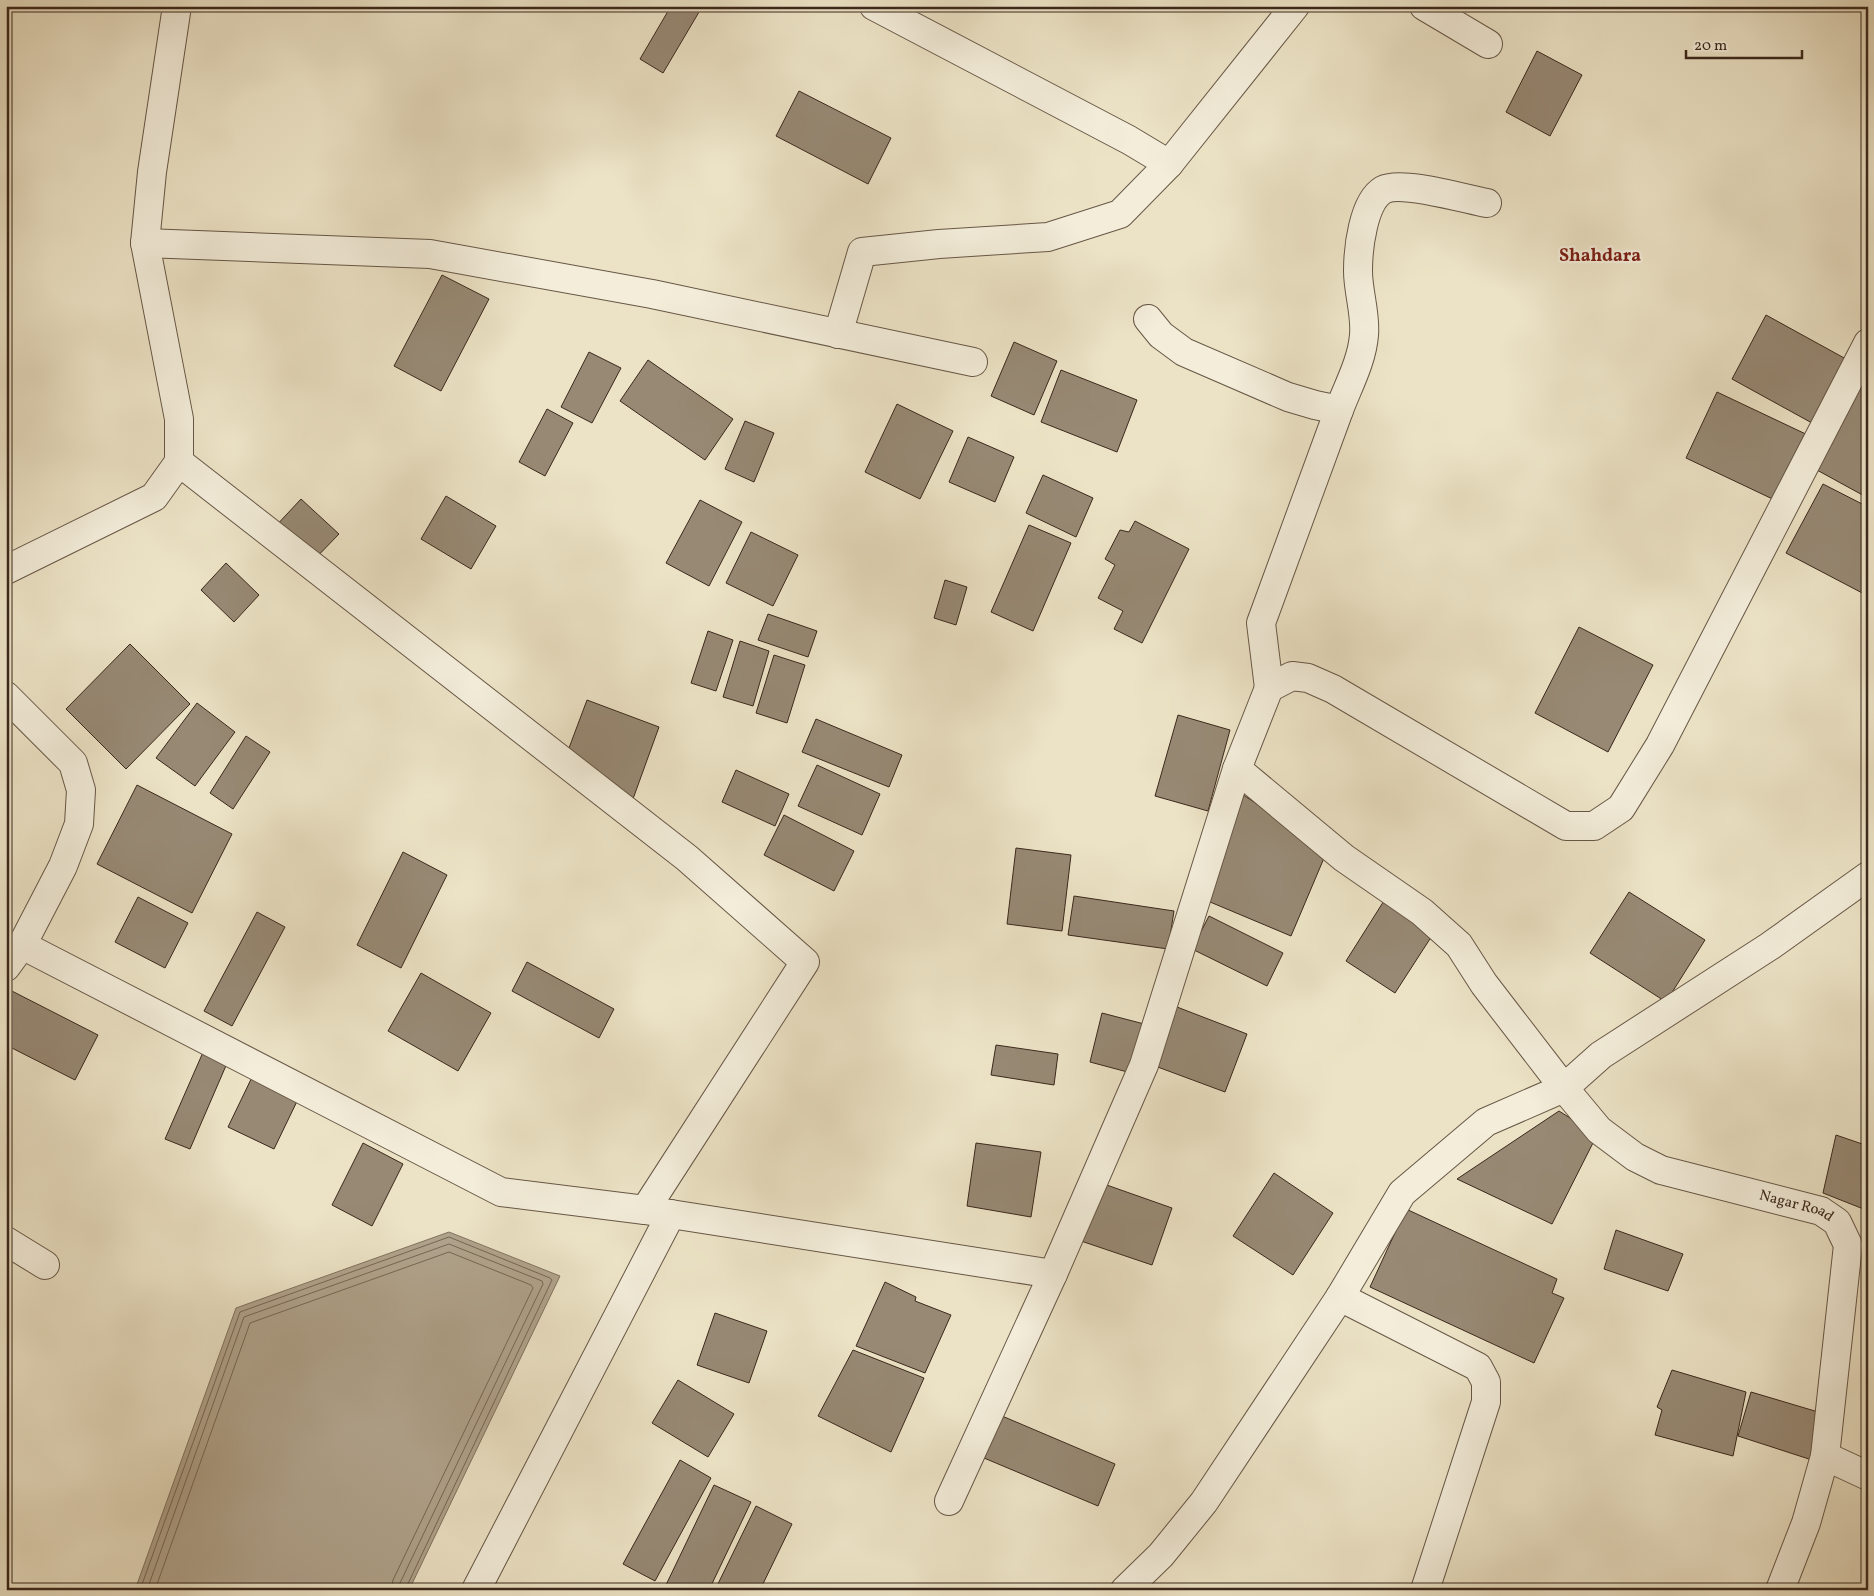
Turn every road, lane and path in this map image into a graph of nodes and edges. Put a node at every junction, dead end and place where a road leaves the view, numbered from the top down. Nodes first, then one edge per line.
1 (176, 6) edge
2 (874, 6) edge
3 (1295, 6) edge
4 (1424, 6) edge
5 (1488, 44) dead end
6 (1170, 164) junction
7 (1487, 203) dead end
8 (144, 243) junction
9 (1148, 319) dead end
10 (838, 334) junction
11 (1868, 343) edge
12 (973, 362) dead end
13 (1338, 410) junction
14 (179, 462) junction
15 (6, 570) edge
16 (1270, 688) junction
17 (6, 696) edge
18 (1237, 769) junction
19 (1868, 876) edge
20 (14, 956) edge
21 (1564, 1088) junction
22 (658, 1212) junction
23 (6, 1241) edge
24 (45, 1265) dead end
25 (1053, 1274) junction
26 (1340, 1297) junction
27 (1824, 1456) junction
28 (1868, 1476) edge
29 (949, 1501) dead end
30 (476, 1590) edge
31 (1125, 1590) edge
32 (1425, 1590) edge
33 (1780, 1590) edge

1 - 8 street
2 - 6 street
3 - 6 street
4 - 5 street
6 - 10 street
7 - 13 street
8 - 10 street
8 - 14 street
9 - 13 street
10 - 12 street
11 - 16 street
13 - 16 street
14 - 15 street
14 - 22 street
16 - 18 street
17 - 20 street
18 - 21 street, Nagar Road
18 - 25 street
19 - 21 street
20 - 22 street
21 - 26 street
21 - 27 street, Nagar Road
22 - 25 street
22 - 30 street
23 - 24 street
25 - 29 street
26 - 31 street
26 - 32 street
27 - 28 street
27 - 33 street, Nagar Road

